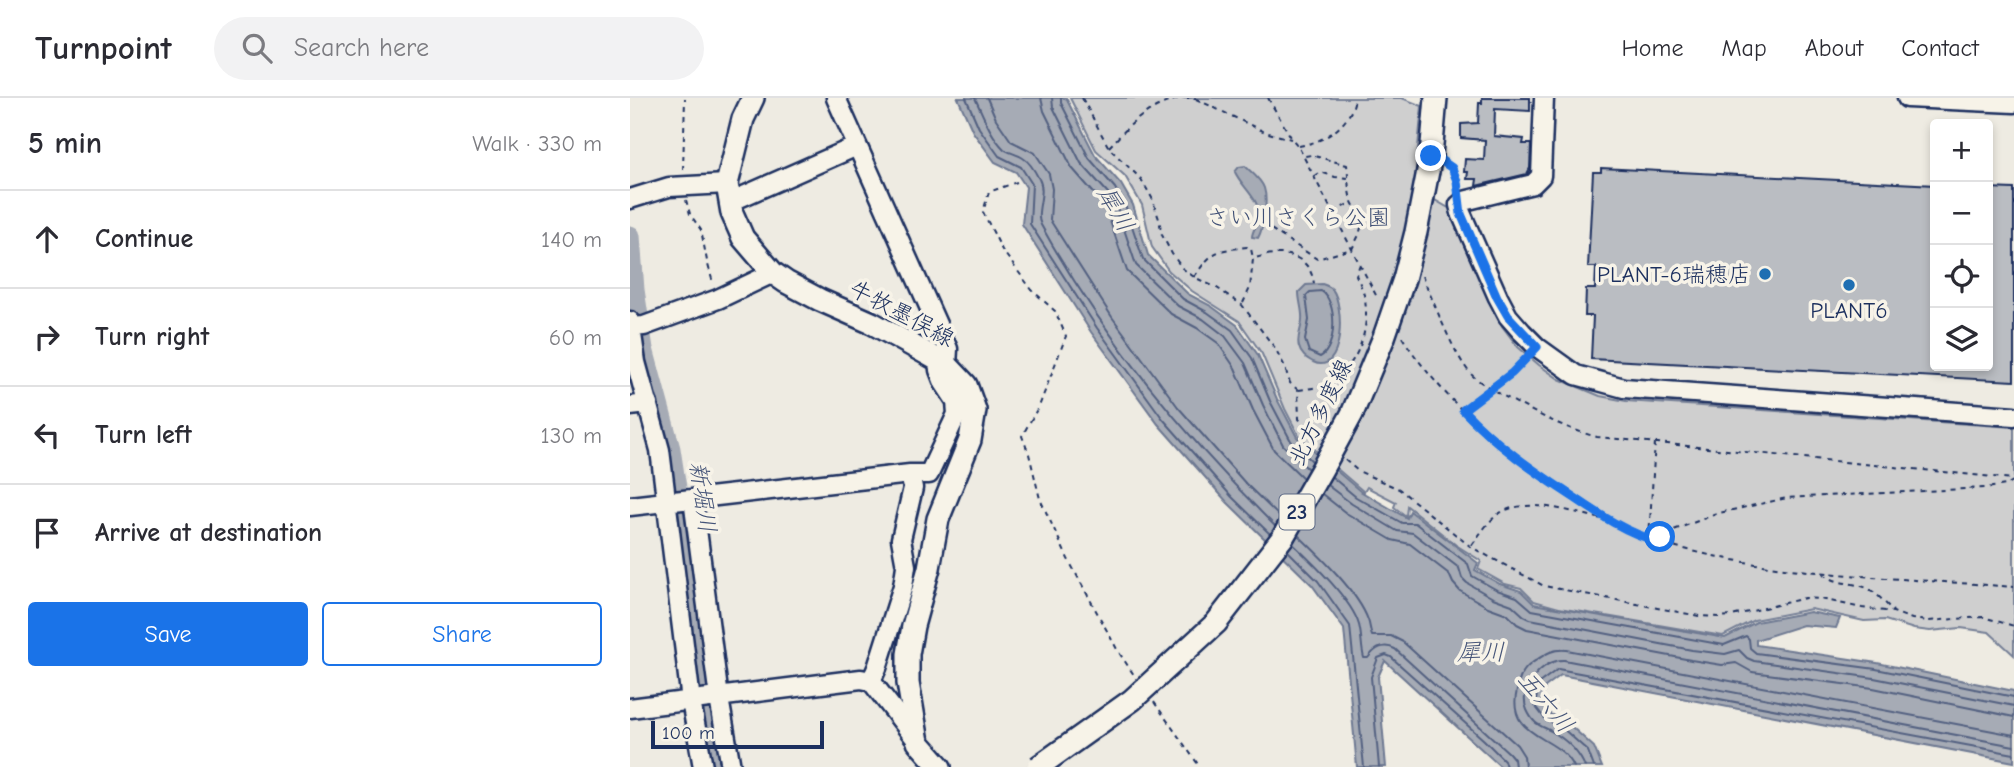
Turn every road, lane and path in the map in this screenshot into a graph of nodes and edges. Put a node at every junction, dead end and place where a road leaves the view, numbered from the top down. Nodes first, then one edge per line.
1 (685, 98) edge
2 (753, 98) edge
3 (836, 98) edge
4 (1082, 98) edge
5 (1183, 98) edge
6 (1196, 98) edge
7 (1268, 98) edge
8 (1355, 98) edge
9 (1436, 98) edge
10 (1544, 98) edge
11 (1907, 98) edge
12 (2014, 103) edge
13 (1292, 139) junction
14 (857, 146) junction
15 (1298, 146) junction
16 (1109, 148) junction
17 (1304, 156) junction
18 (1430, 164) junction
19 (1314, 176) junction
20 (1349, 178) junction
21 (1017, 182) dead end
22 (683, 186) junction
23 (729, 193) junction
24 (632, 199) edge
25 (1351, 203) junction
26 (1459, 205) junction
27 (1333, 212) junction
28 (1263, 224) dead end
29 (1352, 249) junction
30 (1253, 259) junction
31 (1360, 264) junction
32 (1420, 270) dead end
33 (774, 273) junction
34 (1194, 277) junction
35 (1314, 284) dead end
36 (718, 299) junction
37 (1378, 300) dead end
38 (1242, 305) junction
39 (635, 325) edge
40 (1398, 330) dead end
41 (1537, 347) junction
42 (942, 362) junction
43 (1492, 389) junction
44 (1298, 390) junction
45 (639, 405) edge
46 (1463, 410) junction
47 (2014, 416) edge
48 (1321, 441) dead end
49 (1656, 442) junction
50 (1340, 456) dead end
51 (910, 474) junction
52 (2014, 480) edge
53 (679, 501) junction
54 (630, 506) edge
55 (1607, 520) junction
56 (1648, 539) junction
57 (1657, 541) junction
58 (1471, 547) junction
59 (1821, 572) junction
60 (2014, 587) edge
61 (1894, 612) junction
62 (2014, 626) edge
63 (871, 681) junction
64 (1141, 683) dead end
65 (1148, 694) dead end
66 (705, 699) junction
67 (630, 708) edge
68 (918, 742) junction
69 (703, 767) edge
70 (731, 767) edge
71 (940, 767) edge
72 (1038, 767) edge
73 (1200, 767) edge

1 - 22 path
2 - 23 main road
3 - 14 street
4 - 16 path
5 - 6 path
5 - 16 path
6 - 13 path
7 - 13 path
8 - 15 path
9 - 18 main road, 北方多度線 / 23
10 - 26 street
11 - 12 street
13 - 15 path
14 - 23 street
14 - 42 street
15 - 17 path
16 - 34 path
17 - 19 path
17 - 20 path
18 - 26 path
18 - 72 main road, 北方多度線 / 23, bridge
19 - 20 path
19 - 27 path
20 - 25 path
21 - 64 path
22 - 23 street
22 - 24 street
22 - 36 path
23 - 33 main road, 牛牧墨俣線
25 - 27 path
25 - 29 path
26 - 41 street
27 - 29 path
28 - 29 path
29 - 31 path
30 - 34 path
30 - 35 path
30 - 38 path
31 - 37 path
31 - 44 path
32 - 43 path
33 - 36 street
33 - 42 main road, 牛牧墨俣線
34 - 38 path
36 - 39 street
38 - 44 path
39 - 45 street
40 - 46 path
41 - 43 path
41 - 47 street
42 - 51 street
42 - 68 main road, 牛牧墨俣線
43 - 46 path
43 - 49 path
44 - 48 path
45 - 53 street
46 - 55 path
49 - 52 path
49 - 56 path
50 - 58 path
51 - 53 street
51 - 63 street
52 - 57 path
53 - 54 street
53 - 66 street
53 - 66 street
55 - 56 path
55 - 58 path
56 - 57 path
57 - 59 path
58 - 61 path
59 - 60 path
59 - 61 path
61 - 62 path
63 - 66 street
63 - 68 street
65 - 73 path
66 - 67 street
66 - 69 street
66 - 70 street
68 - 71 main road

